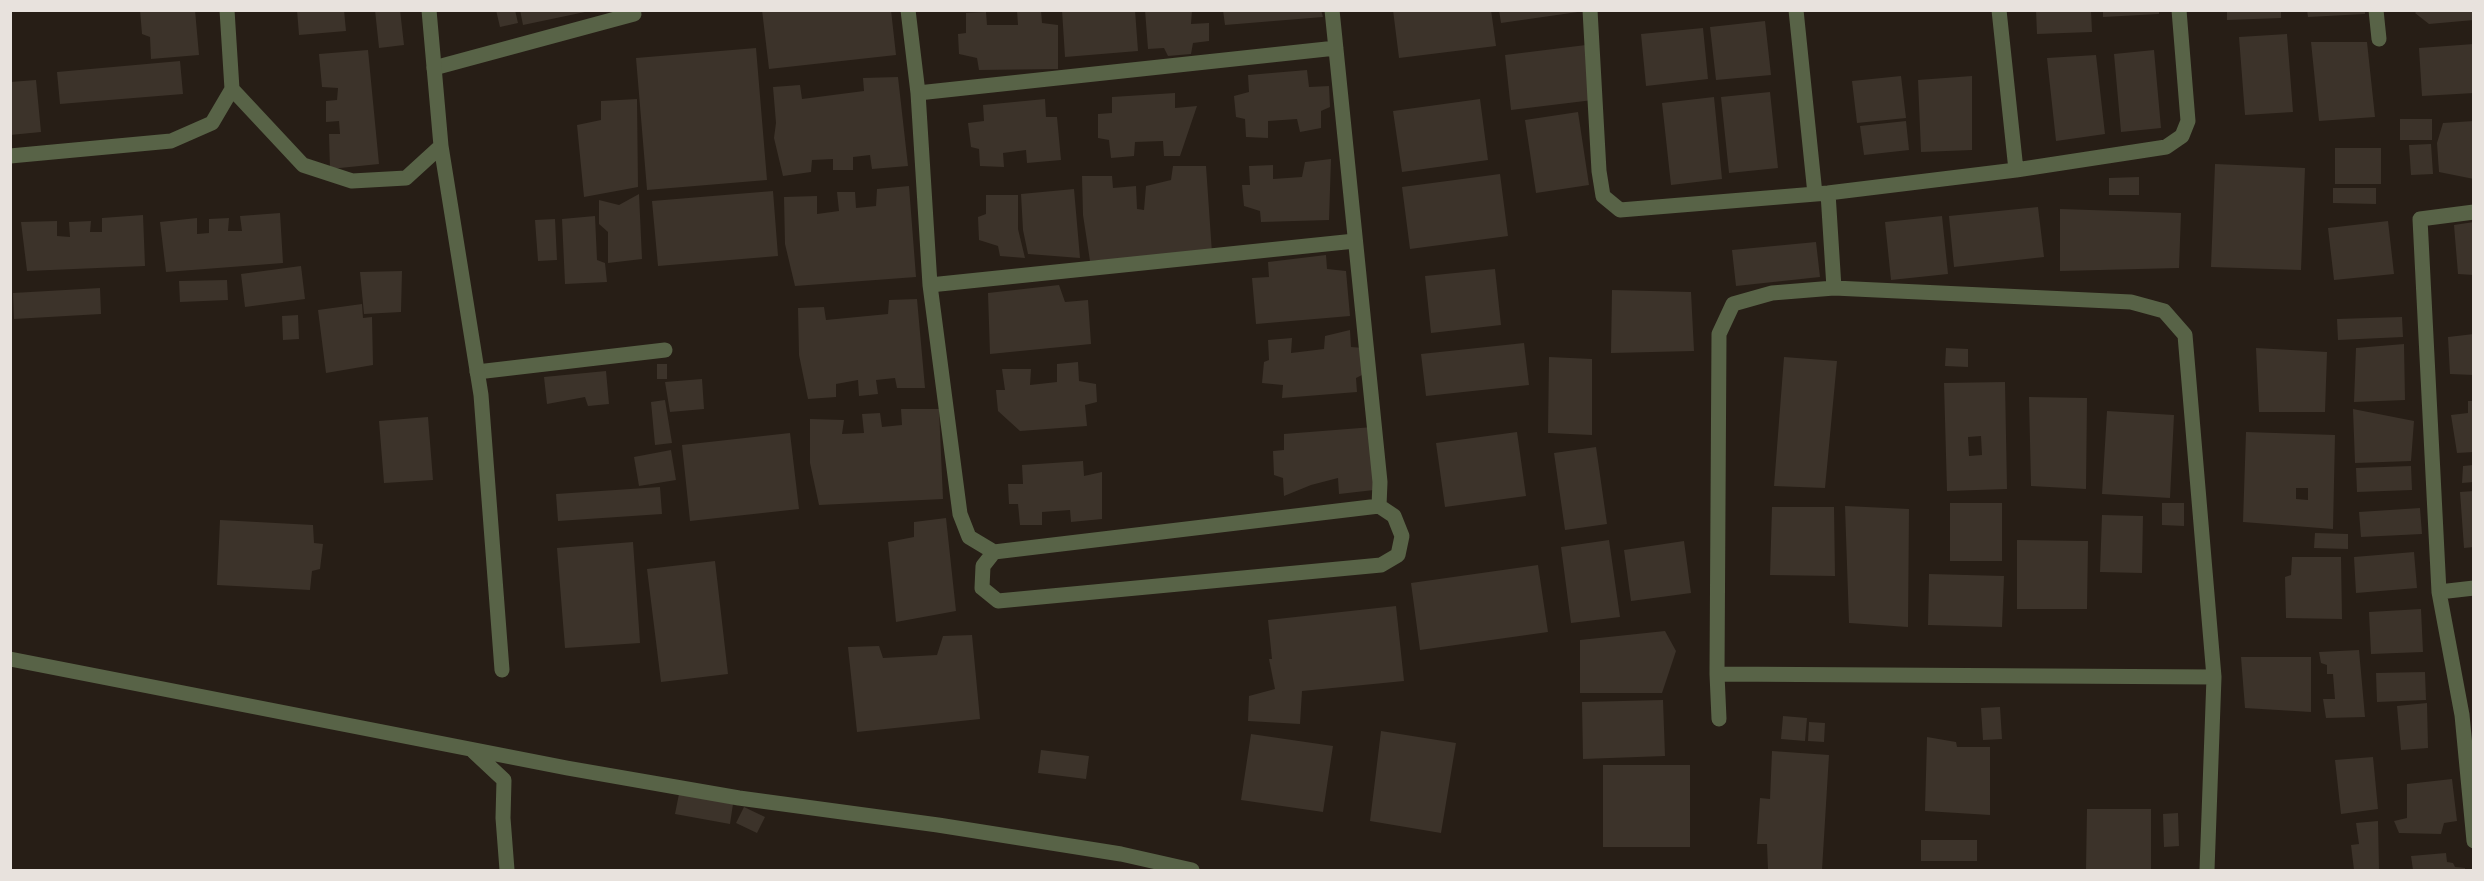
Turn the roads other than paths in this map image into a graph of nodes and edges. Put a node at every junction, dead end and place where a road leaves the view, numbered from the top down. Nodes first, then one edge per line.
1 (227, 10) edge
2 (429, 10) edge
3 (908, 10) edge
4 (1332, 10) edge
5 (1590, 10) edge
6 (1796, 10) edge
7 (1999, 10) edge
8 (2179, 10) edge
9 (2376, 10) edge
10 (634, 14) dead end
11 (2379, 39) dead end
12 (1336, 48) junction
13 (434, 68) junction
14 (232, 89) junction
15 (918, 93) junction
16 (441, 146) junction
17 (10, 156) edge
18 (2016, 170) junction
19 (1821, 194) junction
20 (2474, 212) edge
21 (1355, 241) junction
22 (930, 285) junction
23 (1834, 288) junction
24 (665, 350) dead end
25 (477, 372) junction
26 (1379, 506) junction
27 (994, 552) junction
28 (2474, 588) edge
29 (2439, 592) junction
30 (10, 659) edge
31 (502, 669) dead end
32 (1717, 674) junction
33 (2214, 677) junction
34 (2468, 714) edge
35 (1719, 720) dead end
36 (473, 751) junction
37 (2474, 841) edge
38 (507, 870) edge
39 (1192, 870) edge
40 (2207, 870) edge

1 - 14 street
2 - 13 street
3 - 15 street
4 - 12 street
5 - 19 street
6 - 19 street
7 - 18 street
8 - 18 street
9 - 11 street
10 - 13 street
12 - 15 street
12 - 21 street
13 - 16 street
14 - 16 street
14 - 17 street
15 - 22 street
16 - 25 street
18 - 19 street
19 - 23 street
20 - 29 street
21 - 22 street
21 - 26 street
22 - 27 street
23 - 32 street
23 - 33 street
24 - 25 street
25 - 31 street
26 - 27 street
26 - 27 street
28 - 29 street
29 - 34 street
30 - 36 street
32 - 33 street
32 - 35 street
33 - 40 street
34 - 37 street
36 - 38 street
36 - 39 street

